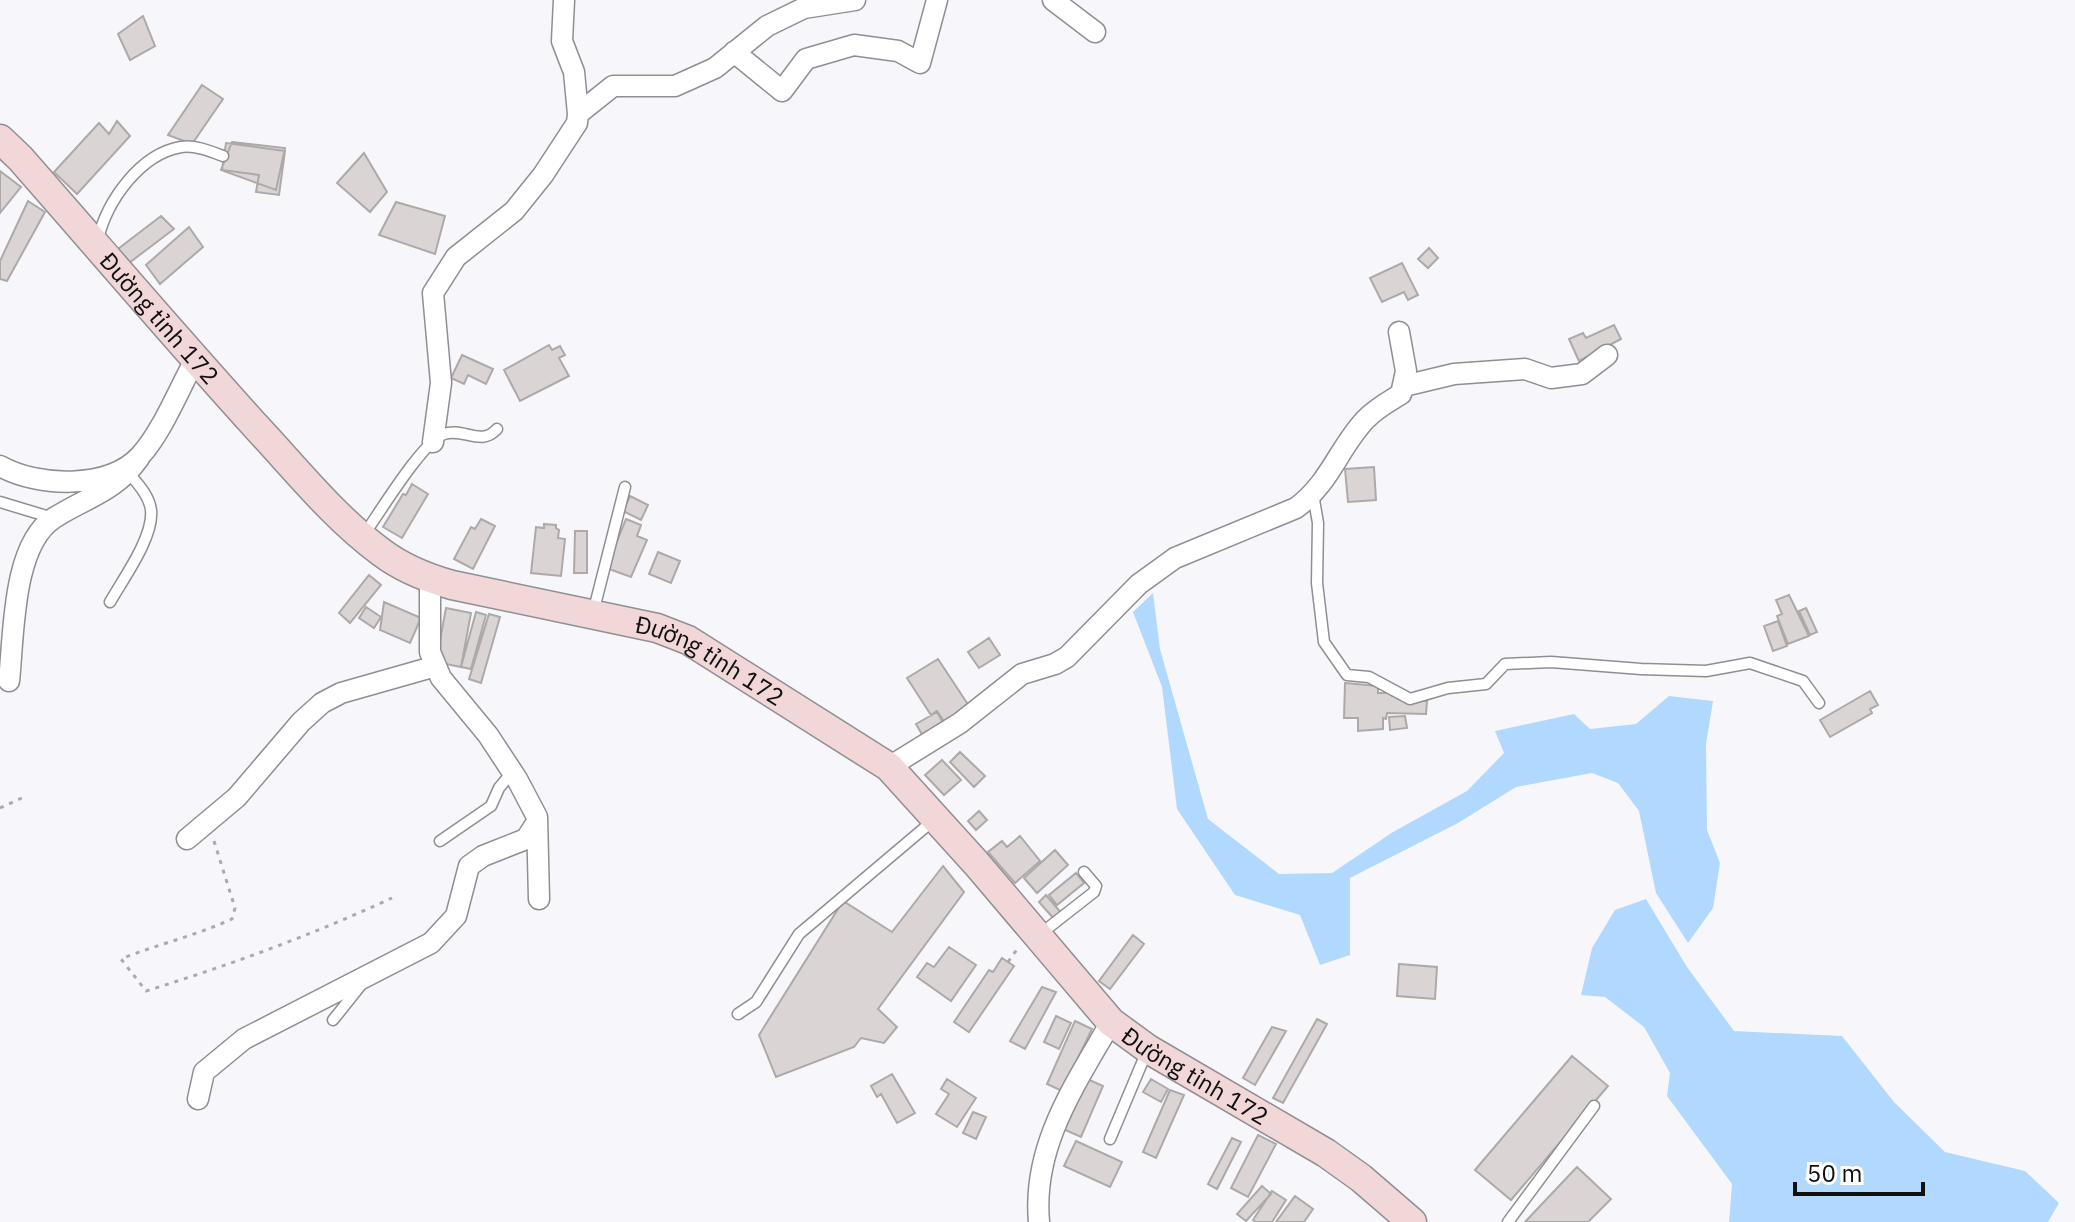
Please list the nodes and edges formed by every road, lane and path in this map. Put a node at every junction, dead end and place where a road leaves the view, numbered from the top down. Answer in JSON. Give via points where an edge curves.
{"nodes":[{"id":1,"x":564,"y":0,"type":"edge"},
{"id":2,"x":855,"y":0,"type":"edge"},
{"id":3,"x":937,"y":0,"type":"edge"},
{"id":4,"x":1053,"y":0,"type":"edge"},
{"id":5,"x":1078,"y":0,"type":"edge"},
{"id":6,"x":734,"y":52,"type":"junction"},
{"id":7,"x":578,"y":114,"type":"junction"},
{"id":8,"x":0,"y":139,"type":"edge"},
{"id":9,"x":223,"y":156,"type":"dead end"},
{"id":10,"x":96,"y":245,"type":"junction"},
{"id":11,"x":1399,"y":332,"type":"dead end"},
{"id":12,"x":1607,"y":355,"type":"dead end"},
{"id":13,"x":195,"y":360,"type":"junction"},
{"id":14,"x":1404,"y":386,"type":"junction"},
{"id":15,"x":497,"y":429,"type":"dead end"},
{"id":16,"x":433,"y":442,"type":"junction"},
{"id":17,"x":134,"y":465,"type":"junction"},
{"id":18,"x":0,"y":466,"type":"edge"},
{"id":19,"x":625,"y":487,"type":"dead end"},
{"id":20,"x":1313,"y":494,"type":"junction"},
{"id":21,"x":0,"y":502,"type":"edge"},
{"id":22,"x":53,"y":518,"type":"junction"},
{"id":23,"x":362,"y":538,"type":"junction"},
{"id":24,"x":430,"y":578,"type":"junction"},
{"id":25,"x":110,"y":602,"type":"dead end"},
{"id":26,"x":593,"y":615,"type":"junction"},
{"id":27,"x":436,"y":666,"type":"junction"},
{"id":28,"x":9,"y":681,"type":"dead end"},
{"id":29,"x":1819,"y":703,"type":"dead end"},
{"id":30,"x":889,"y":767,"type":"junction"},
{"id":31,"x":513,"y":771,"type":"junction"},
{"id":32,"x":24,"y":797,"type":"dead end"},
{"id":33,"x":0,"y":808,"type":"edge"},
{"id":34,"x":936,"y":818,"type":"junction"},
{"id":35,"x":208,"y":821,"type":"junction"},
{"id":36,"x":537,"y":822,"type":"junction"},
{"id":37,"x":187,"y":839,"type":"dead end"},
{"id":38,"x":440,"y":841,"type":"dead end"},
{"id":39,"x":1084,"y":872,"type":"dead end"},
{"id":40,"x":392,"y":898,"type":"dead end"},
{"id":41,"x":539,"y":899,"type":"dead end"},
{"id":42,"x":1038,"y":936,"type":"junction"},
{"id":43,"x":367,"y":977,"type":"junction"},
{"id":44,"x":738,"y":1014,"type":"dead end"},
{"id":45,"x":333,"y":1020,"type":"dead end"},
{"id":46,"x":1111,"y":1022,"type":"junction"},
{"id":47,"x":1148,"y":1049,"type":"junction"},
{"id":48,"x":198,"y":1099,"type":"dead end"},
{"id":49,"x":1594,"y":1106,"type":"dead end"},
{"id":50,"x":1110,"y":1139,"type":"dead end"},
{"id":51,"x":1039,"y":1222,"type":"edge"},
{"id":52,"x":1412,"y":1222,"type":"edge"},
{"id":53,"x":1508,"y":1222,"type":"edge"}],
"edges":[{"from":1,"to":7,"type":"street","via":[[562,41],[574,72]]},
{"from":2,"to":6,"type":"street","via":[[804,8],[767,26]]},
{"from":3,"to":6,"type":"street","via":[[920,63],[898,51],[854,45],[806,59],[782,91]]},
{"from":4,"to":5,"type":"street","via":[[1095,32]]},
{"from":6,"to":7,"type":"street","via":[[715,68],[675,86],[613,86]]},
{"from":7,"to":16,"type":"street","via":[[543,175],[514,211],[456,257],[433,293],[441,383]]},
{"from":8,"to":10,"type":"main road","name":"Đường tỉnh 172"},
{"from":9,"to":10,"type":"lane","via":[[184,146],[161,152],[136,173],[109,208]]},
{"from":10,"to":13,"type":"main road","name":"Đường tỉnh 172"},
{"from":11,"to":14,"type":"street"},
{"from":12,"to":14,"type":"street","via":[[1582,374],[1551,378],[1525,369],[1454,374]]},
{"from":13,"to":17,"type":"street"},
{"from":13,"to":23,"type":"main road","name":"Đường tỉnh 172"},
{"from":14,"to":20,"type":"street","via":[[1401,394],[1363,421]]},
{"from":15,"to":16,"type":"lane","via":[[483,438],[452,433]]},
{"from":16,"to":23,"type":"lane"},
{"from":17,"to":18,"type":"street","via":[[53,483]]},
{"from":17,"to":22,"type":"street","via":[[103,491]]},
{"from":17,"to":25,"type":"lane","via":[[151,522]]},
{"from":19,"to":26,"type":"lane"},
{"from":20,"to":29,"type":"lane","via":[[1324,642],[1347,675],[1369,677],[1410,699],[1486,684],[1505,664],[1706,671],[1750,663],[1803,681]]},
{"from":20,"to":30,"type":"street","via":[[1296,508],[1175,558],[1139,584],[1067,657],[1022,674],[951,729]]},
{"from":21,"to":22,"type":"lane"},
{"from":22,"to":28,"type":"street","via":[[30,543],[17,599]]},
{"from":23,"to":24,"type":"main road","name":"Đường tỉnh 172"},
{"from":24,"to":26,"type":"main road","name":"Đường tỉnh 172"},
{"from":24,"to":27,"type":"street","via":[[429,639]]},
{"from":26,"to":30,"type":"main road","name":"Đường tỉnh 172","via":[[688,640]]},
{"from":27,"to":31,"type":"street"},
{"from":27,"to":35,"type":"street","via":[[322,703],[237,797]]},
{"from":30,"to":34,"type":"main road","name":"Đường tỉnh 172"},
{"from":31,"to":36,"type":"street"},
{"from":31,"to":38,"type":"lane","via":[[491,806]]},
{"from":32,"to":33,"type":"path"},
{"from":34,"to":42,"type":"main road","name":"Đường tỉnh 172"},
{"from":34,"to":44,"type":"lane","via":[[799,934],[756,1002]]},
{"from":35,"to":37,"type":"street"},
{"from":35,"to":40,"type":"path","via":[[235,908],[232,919],[121,959],[146,991],[329,927]]},
{"from":36,"to":41,"type":"street"},
{"from":36,"to":43,"type":"street","via":[[526,839],[469,866],[456,916],[431,943]]},
{"from":39,"to":42,"type":"lane","via":[[1096,886],[1094,892]]},
{"from":42,"to":46,"type":"main road","name":"Đường tỉnh 172"},
{"from":43,"to":45,"type":"lane"},
{"from":43,"to":48,"type":"street","via":[[244,1039],[204,1072]]},
{"from":46,"to":47,"type":"main road","name":"Đường tỉnh 172"},
{"from":46,"to":51,"type":"street","via":[[1050,1135],[1039,1179]]},
{"from":47,"to":50,"type":"lane"},
{"from":47,"to":52,"type":"main road","name":"Đường tỉnh 172","via":[[1326,1153]]},
{"from":49,"to":53,"type":"lane"}]}
